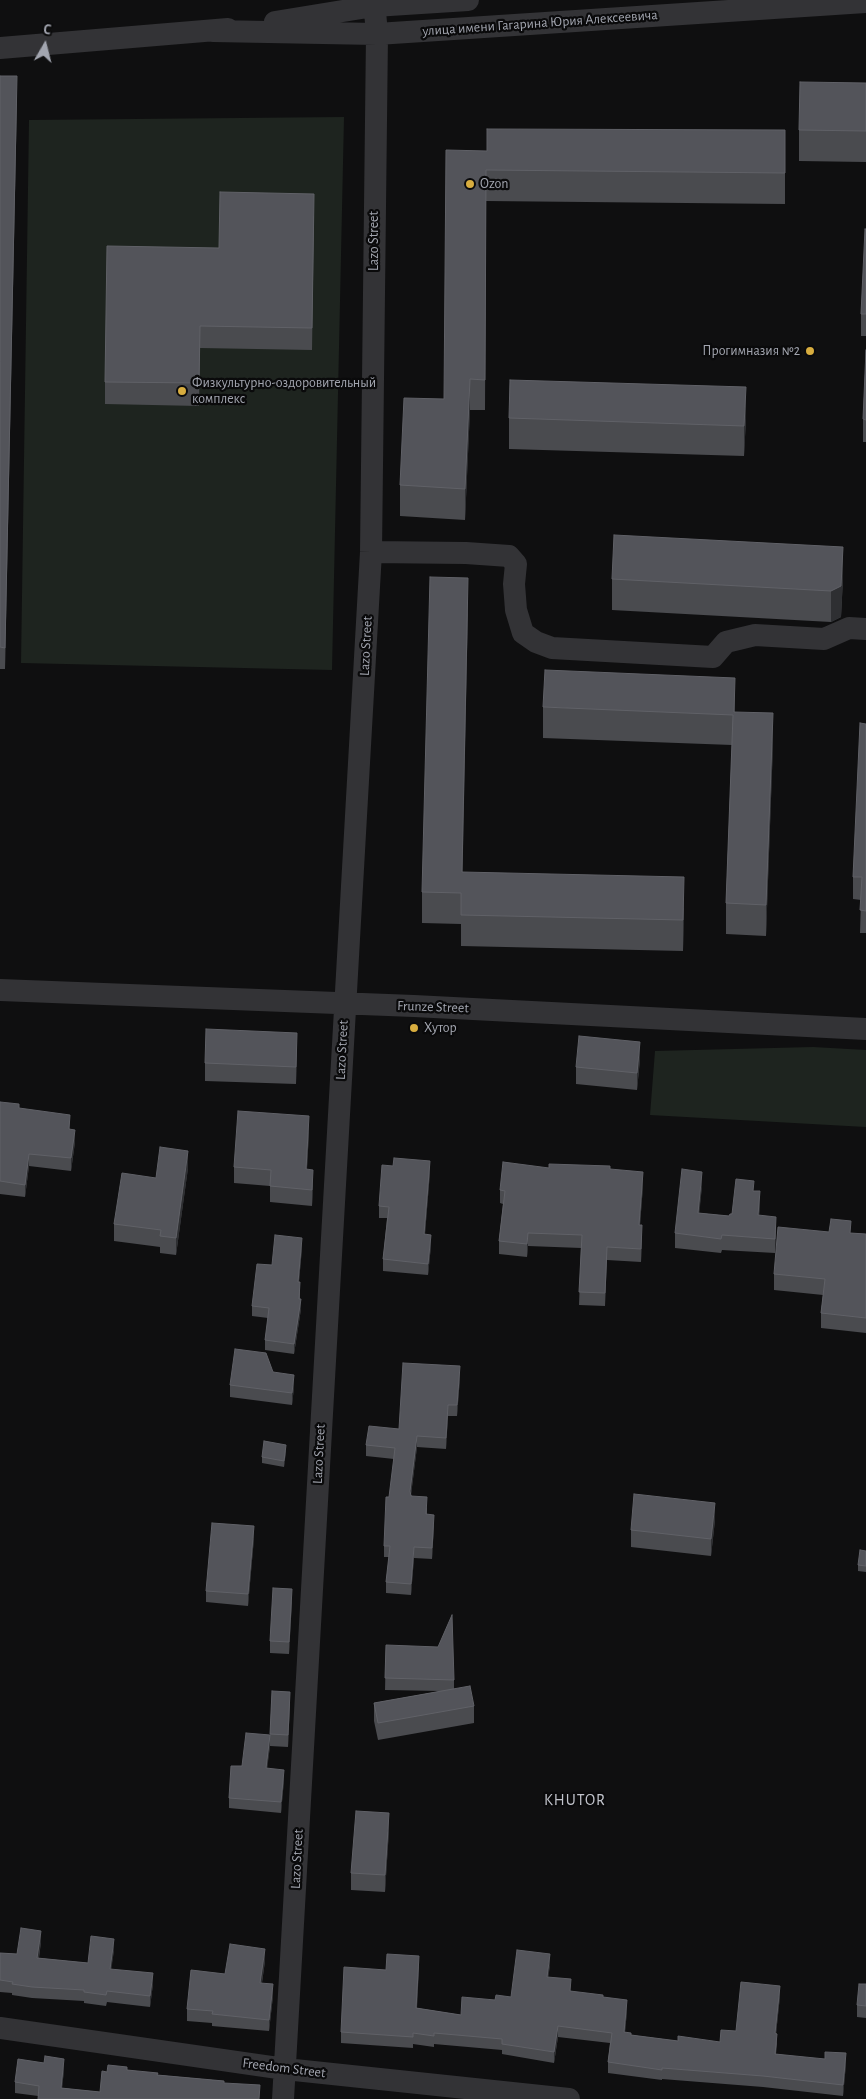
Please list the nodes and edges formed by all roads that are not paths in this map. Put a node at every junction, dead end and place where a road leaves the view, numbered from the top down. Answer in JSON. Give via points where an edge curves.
{"nodes":[{"id":1,"x":468,"y":0,"type":"edge"},
{"id":2,"x":866,"y":2,"type":"edge"},
{"id":3,"x":374,"y":3,"type":"edge"},
{"id":4,"x":214,"y":31,"type":"junction"},
{"id":5,"x":377,"y":34,"type":"junction"},
{"id":6,"x":0,"y":48,"type":"edge"},
{"id":7,"x":371,"y":552,"type":"junction"},
{"id":8,"x":866,"y":630,"type":"edge"},
{"id":9,"x":0,"y":990,"type":"edge"},
{"id":10,"x":345,"y":1004,"type":"junction"},
{"id":11,"x":866,"y":1029,"type":"edge"},
{"id":12,"x":0,"y":2028,"type":"edge"},
{"id":13,"x":285,"y":2069,"type":"junction"},
{"id":14,"x":283,"y":2099,"type":"edge"},
{"id":15,"x":569,"y":2099,"type":"edge"}],
"edges":[{"from":1,"to":3,"type":"street","name":"улица имени Гагарина Юрия Алексеевича"},
{"from":2,"to":5,"type":"street","name":"улица имени Гагарина Юрия Алексеевича"},
{"from":3,"to":4,"type":"street","name":"улица имени Гагарина Юрия Алексеевича"},
{"from":3,"to":5,"type":"street","name":"Lazo Street"},
{"from":4,"to":5,"type":"street","name":"улица имени Гагарина Юрия Алексеевича"},
{"from":4,"to":6,"type":"street","name":"улица имени Гагарина Юрия Алексеевича"},
{"from":5,"to":7,"type":"street","name":"Lazo Street"},
{"from":7,"to":8,"type":"street","via":[[509,556],[516,564],[516,610],[523,634],[552,648],[712,657],[726,642],[755,634],[824,639],[849,628]]},
{"from":7,"to":10,"type":"street","name":"Lazo Street"},
{"from":9,"to":10,"type":"street","name":"Frunze Street"},
{"from":10,"to":11,"type":"street","name":"Frunze Street"},
{"from":10,"to":13,"type":"street","name":"Lazo Street"},
{"from":12,"to":13,"type":"street","name":"Freedom Street"},
{"from":13,"to":14,"type":"street","name":"Lazo Street"},
{"from":13,"to":15,"type":"street","name":"Freedom Street"}]}
